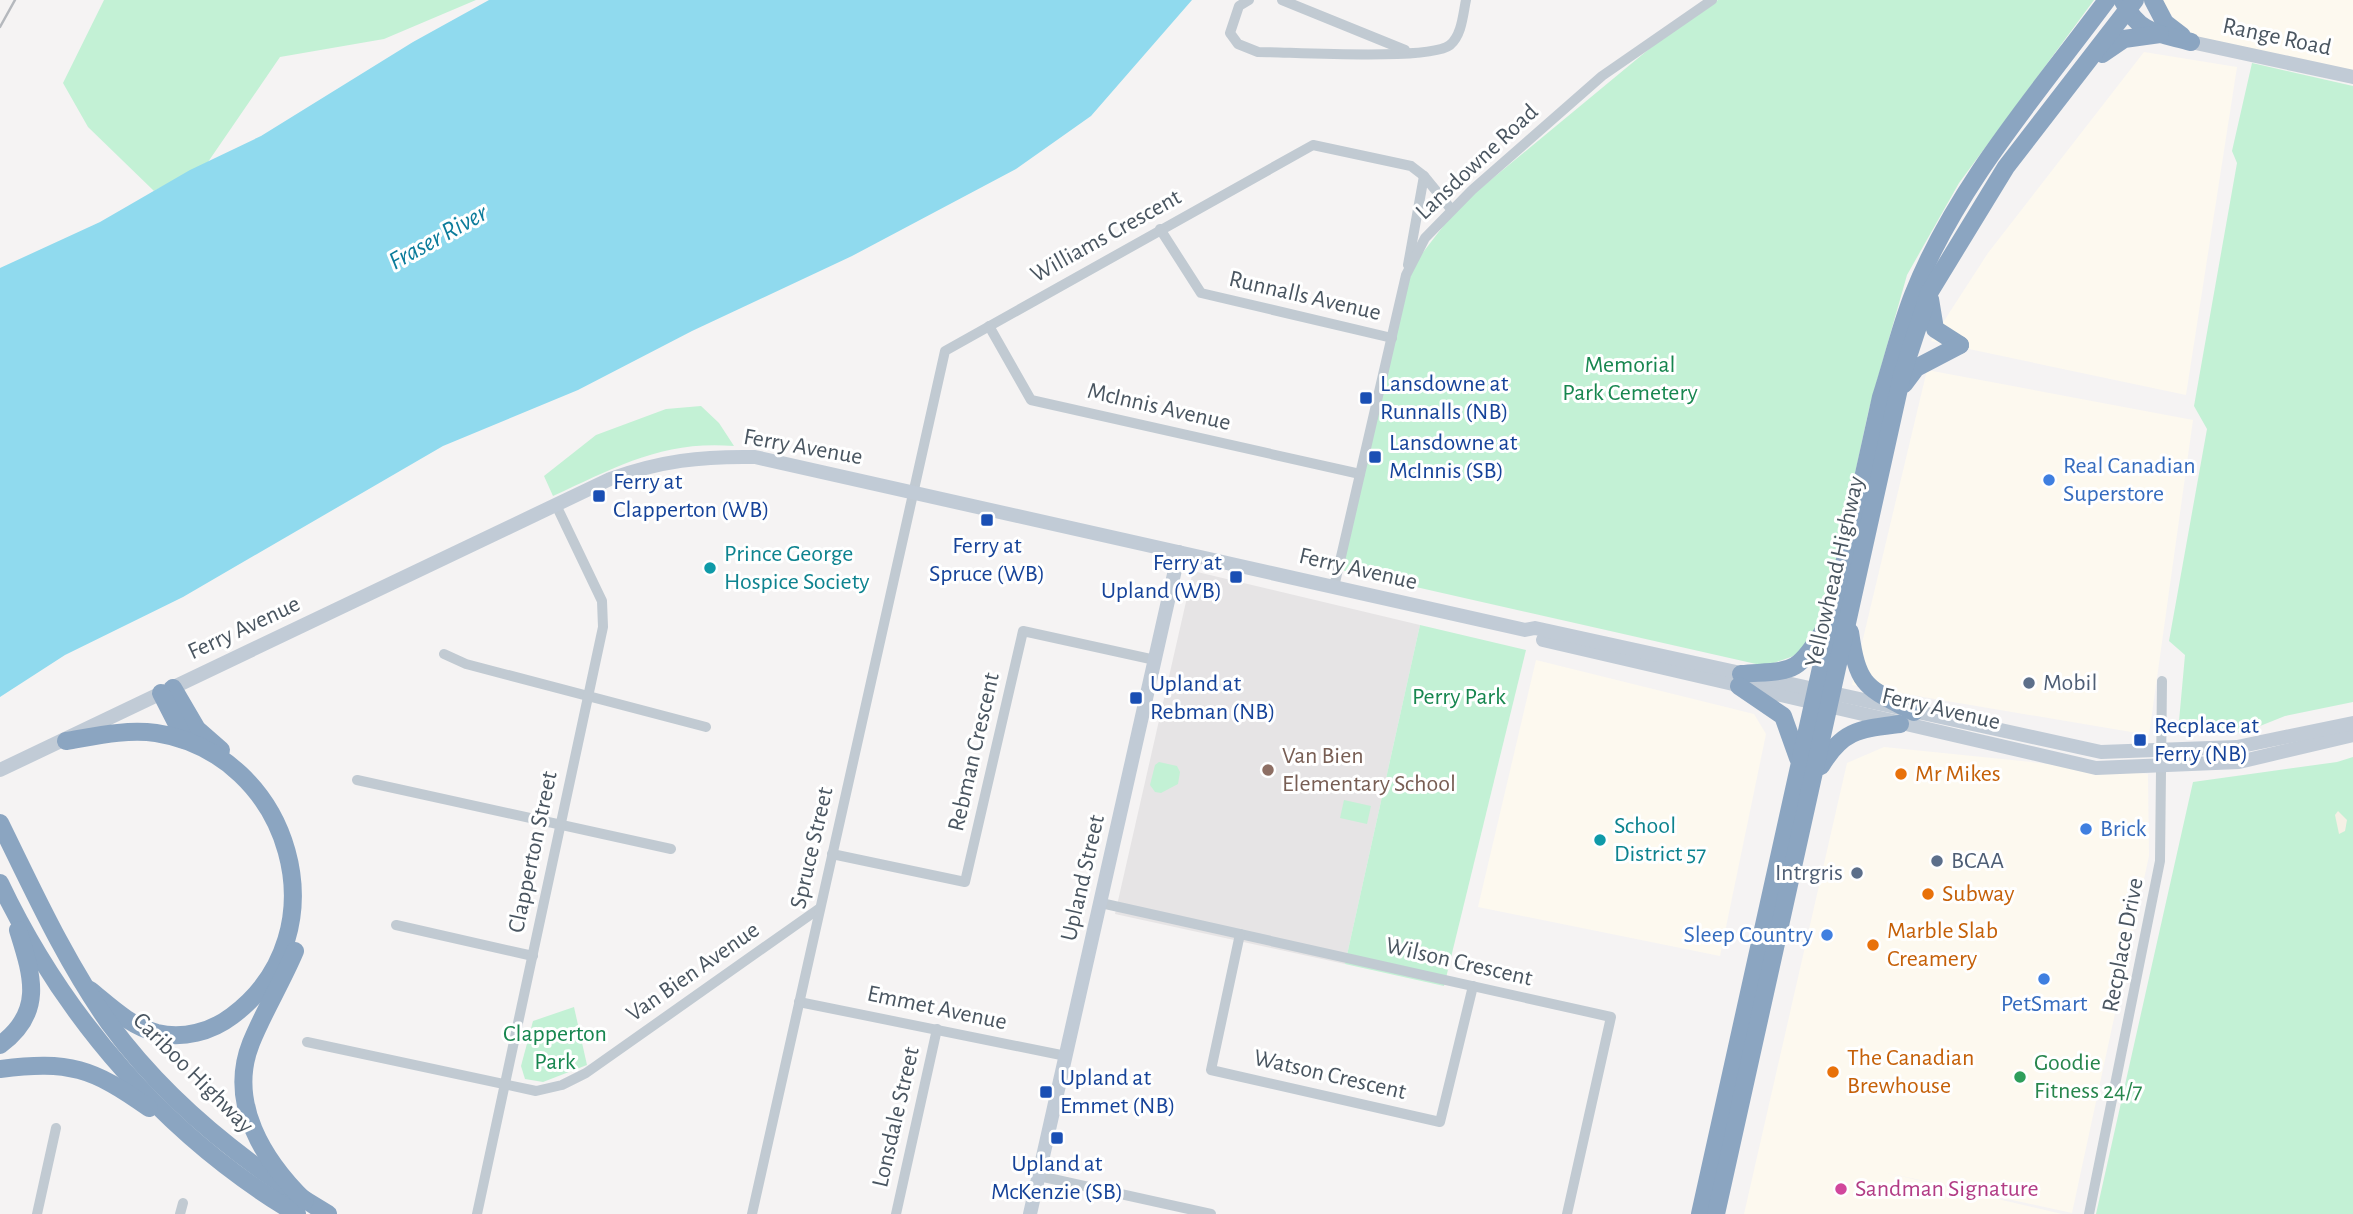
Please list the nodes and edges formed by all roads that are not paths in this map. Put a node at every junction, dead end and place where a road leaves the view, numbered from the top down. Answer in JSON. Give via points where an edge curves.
{"nodes":[{"id":1,"x":1249,"y":0,"type":"edge"},
{"id":2,"x":1282,"y":0,"type":"edge"},
{"id":3,"x":1466,"y":0,"type":"edge"},
{"id":4,"x":1712,"y":0,"type":"edge"},
{"id":5,"x":2107,"y":0,"type":"edge"},
{"id":6,"x":2153,"y":0,"type":"edge"},
{"id":7,"x":2129,"y":3,"type":"edge"},
{"id":8,"x":2160,"y":34,"type":"junction"},
{"id":9,"x":2191,"y":42,"type":"junction"},
{"id":10,"x":1412,"y":53,"type":"junction"},
{"id":11,"x":2083,"y":69,"type":"junction"},
{"id":12,"x":2353,"y":77,"type":"edge"},
{"id":13,"x":1424,"y":176,"type":"junction"},
{"id":14,"x":1451,"y":209,"type":"junction"},
{"id":15,"x":1160,"y":229,"type":"junction"},
{"id":16,"x":1406,"y":275,"type":"junction"},
{"id":17,"x":1929,"y":293,"type":"junction"},
{"id":18,"x":989,"y":326,"type":"junction"},
{"id":19,"x":1392,"y":338,"type":"junction"},
{"id":20,"x":1902,"y":387,"type":"junction"},
{"id":21,"x":1360,"y":474,"type":"junction"},
{"id":22,"x":915,"y":492,"type":"junction"},
{"id":23,"x":556,"y":505,"type":"junction"},
{"id":24,"x":1180,"y":552,"type":"junction"},
{"id":25,"x":1334,"y":587,"type":"junction"},
{"id":26,"x":1840,"y":619,"type":"junction"},
{"id":27,"x":444,"y":654,"type":"dead end"},
{"id":28,"x":1155,"y":660,"type":"junction"},
{"id":29,"x":1740,"y":680,"type":"junction"},
{"id":30,"x":2162,"y":681,"type":"dead end"},
{"id":31,"x":167,"y":690,"type":"junction"},
{"id":32,"x":588,"y":694,"type":"junction"},
{"id":33,"x":1822,"y":699,"type":"junction"},
{"id":34,"x":1907,"y":718,"type":"junction"},
{"id":35,"x":2353,"y":723,"type":"edge"},
{"id":36,"x":706,"y":727,"type":"dead end"},
{"id":37,"x":2353,"y":735,"type":"edge"},
{"id":38,"x":185,"y":740,"type":"junction"},
{"id":39,"x":66,"y":741,"type":"junction"},
{"id":40,"x":2161,"y":750,"type":"junction"},
{"id":41,"x":1799,"y":763,"type":"junction"},
{"id":42,"x":2161,"y":765,"type":"junction"},
{"id":43,"x":0,"y":770,"type":"edge"},
{"id":44,"x":1814,"y":778,"type":"junction"},
{"id":45,"x":357,"y":780,"type":"dead end"},
{"id":46,"x":0,"y":822,"type":"edge"},
{"id":47,"x":561,"y":824,"type":"junction"},
{"id":48,"x":671,"y":849,"type":"dead end"},
{"id":49,"x":832,"y":854,"type":"junction"},
{"id":50,"x":0,"y":883,"type":"edge"},
{"id":51,"x":10,"y":903,"type":"junction"},
{"id":52,"x":1101,"y":903,"type":"junction"},
{"id":53,"x":820,"y":908,"type":"junction"},
{"id":54,"x":396,"y":925,"type":"dead end"},
{"id":55,"x":1240,"y":934,"type":"junction"},
{"id":56,"x":533,"y":956,"type":"junction"},
{"id":57,"x":1473,"y":986,"type":"junction"},
{"id":58,"x":90,"y":990,"type":"junction"},
{"id":59,"x":799,"y":1002,"type":"junction"},
{"id":60,"x":937,"y":1029,"type":"junction"},
{"id":61,"x":307,"y":1042,"type":"dead end"},
{"id":62,"x":0,"y":1045,"type":"edge"},
{"id":63,"x":1066,"y":1056,"type":"junction"},
{"id":64,"x":0,"y":1069,"type":"edge"},
{"id":65,"x":505,"y":1085,"type":"junction"},
{"id":66,"x":56,"y":1128,"type":"dead end"},
{"id":67,"x":191,"y":1137,"type":"junction"},
{"id":68,"x":1039,"y":1176,"type":"junction"},
{"id":69,"x":1724,"y":1178,"type":"junction"},
{"id":70,"x":301,"y":1207,"type":"edge"},
{"id":71,"x":1703,"y":1209,"type":"edge"},
{"id":72,"x":1178,"y":1210,"type":"edge"},
{"id":73,"x":37,"y":1214,"type":"edge"},
{"id":74,"x":328,"y":1214,"type":"edge"},
{"id":75,"x":477,"y":1214,"type":"edge"},
{"id":76,"x":752,"y":1214,"type":"edge"},
{"id":77,"x":896,"y":1214,"type":"edge"},
{"id":78,"x":1030,"y":1214,"type":"edge"},
{"id":79,"x":1211,"y":1214,"type":"edge"},
{"id":80,"x":1567,"y":1214,"type":"edge"},
{"id":81,"x":1716,"y":1214,"type":"edge"},
{"id":82,"x":1727,"y":1214,"type":"edge"},
{"id":83,"x":2089,"y":1214,"type":"edge"}],
"edges":[{"from":1,"to":10,"type":"street","via":[[1239,6],[1230,33],[1238,44],[1258,52]]},
{"from":2,"to":10,"type":"street"},
{"from":3,"to":10,"type":"street","via":[[1452,44]]},
{"from":4,"to":14,"type":"street","name":"Lansdowne Road","via":[[1602,76]]},
{"from":5,"to":26,"type":"highway","name":"Yellowhead Highway","via":[[1991,156],[1941,235],[1913,295],[1881,397]]},
{"from":6,"to":9,"type":"highway","via":[[2165,23]]},
{"from":7,"to":8,"type":"highway","via":[[2135,22]]},
{"from":7,"to":11,"type":"highway","name":"Yellowhead Highway"},
{"from":8,"to":9,"type":"highway"},
{"from":8,"to":11,"type":"highway","via":[[2124,39]]},
{"from":9,"to":12,"type":"main road","name":"Range Road"},
{"from":11,"to":17,"type":"highway","name":"Yellowhead Highway","via":[[2006,167]]},
{"from":13,"to":14,"type":"street","name":"Williams Crescent"},
{"from":13,"to":15,"type":"street","name":"Williams Crescent","via":[[1411,166],[1313,145]]},
{"from":13,"to":16,"type":"street"},
{"from":14,"to":16,"type":"street","name":"Lansdowne Road","via":[[1425,239]]},
{"from":15,"to":18,"type":"street","name":"Williams Crescent"},
{"from":15,"to":19,"type":"street","name":"Runnalls Avenue","via":[[1201,293]]},
{"from":16,"to":19,"type":"street","name":"Lansdowne Road"},
{"from":17,"to":20,"type":"highway","name":"Yellowhead Highway"},
{"from":17,"to":20,"type":"highway","via":[[1935,328],[1960,345],[1916,368]]},
{"from":18,"to":21,"type":"street","name":"McInnis Avenue","via":[[1031,400]]},
{"from":18,"to":22,"type":"street","name":"Williams Crescent","via":[[945,351]]},
{"from":19,"to":21,"type":"street","name":"Lansdowne Road"},
{"from":20,"to":26,"type":"highway","name":"Yellowhead Highway"},
{"from":21,"to":25,"type":"street","name":"Lansdowne Road"},
{"from":22,"to":23,"type":"main road","name":"Ferry Avenue","via":[[755,457],[712,456],[653,464]]},
{"from":22,"to":24,"type":"main road","name":"Ferry Avenue"},
{"from":22,"to":49,"type":"street","name":"Spruce Street"},
{"from":23,"to":31,"type":"main road","name":"Ferry Avenue"},
{"from":23,"to":32,"type":"street","name":"Clapperton Street","via":[[602,601],[603,627]]},
{"from":24,"to":25,"type":"main road","name":"Ferry Avenue"},
{"from":24,"to":28,"type":"main road","name":"Upland Street"},
{"from":25,"to":29,"type":"main road","name":"Ferry Avenue","via":[[1525,630],[1535,628]]},
{"from":26,"to":29,"type":"highway","via":[[1800,665]]},
{"from":26,"to":33,"type":"highway","name":"Yellowhead Highway"},
{"from":26,"to":34,"type":"highway","via":[[1855,668],[1868,688]]},
{"from":27,"to":32,"type":"street","via":[[466,664]]},
{"from":28,"to":49,"type":"street","name":"Rebman Crescent","via":[[1023,631],[965,882]]},
{"from":28,"to":52,"type":"main road","name":"Upland Street"},
{"from":29,"to":33,"type":"main road","name":"Ferry Avenue"},
{"from":29,"to":41,"type":"highway","via":[[1783,716]]},
{"from":30,"to":40,"type":"street","name":"Recplace Drive"},
{"from":31,"to":38,"type":"highway"},
{"from":31,"to":39,"type":"main road","name":"Ferry Avenue"},
{"from":31,"to":70,"type":"highway","via":[[197,729],[273,798],[296,847],[302,922],[286,973],[250,1046],[245,1090],[248,1116],[266,1157]]},
{"from":32,"to":36,"type":"street"},
{"from":32,"to":47,"type":"street","name":"Clapperton Street"},
{"from":33,"to":34,"type":"main road","name":"Ferry Avenue"},
{"from":33,"to":41,"type":"highway","name":"Yellowhead Highway"},
{"from":33,"to":44,"type":"highway","name":"Yellowhead Highway"},
{"from":34,"to":40,"type":"main road","name":"Ferry Avenue","via":[[2101,752]]},
{"from":34,"to":42,"type":"main road","name":"Ferry Avenue","via":[[2096,768]]},
{"from":34,"to":44,"type":"highway","via":[[1846,736],[1832,748]]},
{"from":35,"to":40,"type":"main road","name":"Ferry Avenue","via":[[2237,747]]},
{"from":37,"to":42,"type":"main road","name":"Ferry Avenue","via":[[2239,762]]},
{"from":38,"to":39,"type":"highway","via":[[124,732]]},
{"from":38,"to":58,"type":"highway","via":[[242,775],[276,821],[291,870],[288,938],[257,993],[223,1023],[202,1032],[171,1035],[145,1029]]},
{"from":39,"to":43,"type":"main road","name":"Ferry Avenue"},
{"from":40,"to":42,"type":"street","name":"Recplace Drive"},
{"from":41,"to":71,"type":"highway","name":"Yellowhead Highway"},
{"from":42,"to":83,"type":"street","name":"Recplace Drive","via":[[2160,861]]},
{"from":44,"to":69,"type":"highway","name":"Yellowhead Highway"},
{"from":45,"to":47,"type":"street"},
{"from":46,"to":58,"type":"highway","name":"Cariboo Highway","via":[[48,920]]},
{"from":47,"to":48,"type":"street"},
{"from":47,"to":56,"type":"street","name":"Clapperton Street"},
{"from":49,"to":53,"type":"street","name":"Spruce Street"},
{"from":50,"to":51,"type":"highway","name":"Cariboo Highway"},
{"from":51,"to":62,"type":"highway","via":[[31,972],[32,991],[23,1021]]},
{"from":51,"to":67,"type":"highway","name":"Cariboo Highway","via":[[98,1041]]},
{"from":52,"to":55,"type":"street","name":"Wilson Crescent"},
{"from":52,"to":63,"type":"main road","name":"Upland Street"},
{"from":53,"to":59,"type":"street","name":"Spruce Street"},
{"from":53,"to":65,"type":"street","name":"Van Bien Avenue","via":[[586,1073],[562,1086],[536,1091]]},
{"from":54,"to":56,"type":"street"},
{"from":55,"to":57,"type":"street","name":"Wilson Crescent"},
{"from":55,"to":57,"type":"street","name":"Watson Crescent","via":[[1211,1070],[1440,1122]]},
{"from":56,"to":65,"type":"street","name":"Clapperton Street"},
{"from":57,"to":80,"type":"street","name":"Wilson Crescent","via":[[1611,1017]]},
{"from":58,"to":70,"type":"highway","name":"Cariboo Highway","via":[[108,1022],[142,1062],[201,1122]]},
{"from":59,"to":60,"type":"street","name":"Emmet Avenue"},
{"from":59,"to":76,"type":"street","name":"Spruce Street"},
{"from":60,"to":63,"type":"street","name":"Emmet Avenue"},
{"from":60,"to":77,"type":"street","name":"Lonsdale Street"},
{"from":61,"to":65,"type":"street","name":"Van Bien Avenue"},
{"from":63,"to":68,"type":"main road","name":"Upland Street"},
{"from":64,"to":67,"type":"highway","via":[[40,1064],[96,1073]]},
{"from":65,"to":75,"type":"street","name":"Clapperton Street"},
{"from":66,"to":73,"type":"street"},
{"from":67,"to":70,"type":"highway","name":"Cariboo Highway","via":[[236,1174]]},
{"from":68,"to":72,"type":"street"},
{"from":68,"to":78,"type":"main road","name":"Upland Street"},
{"from":69,"to":81,"type":"highway","name":"Yellowhead Highway"},
{"from":69,"to":82,"type":"highway"},
{"from":70,"to":74,"type":"highway","name":"Cariboo Highway"},
{"from":72,"to":79,"type":"street"}]}
